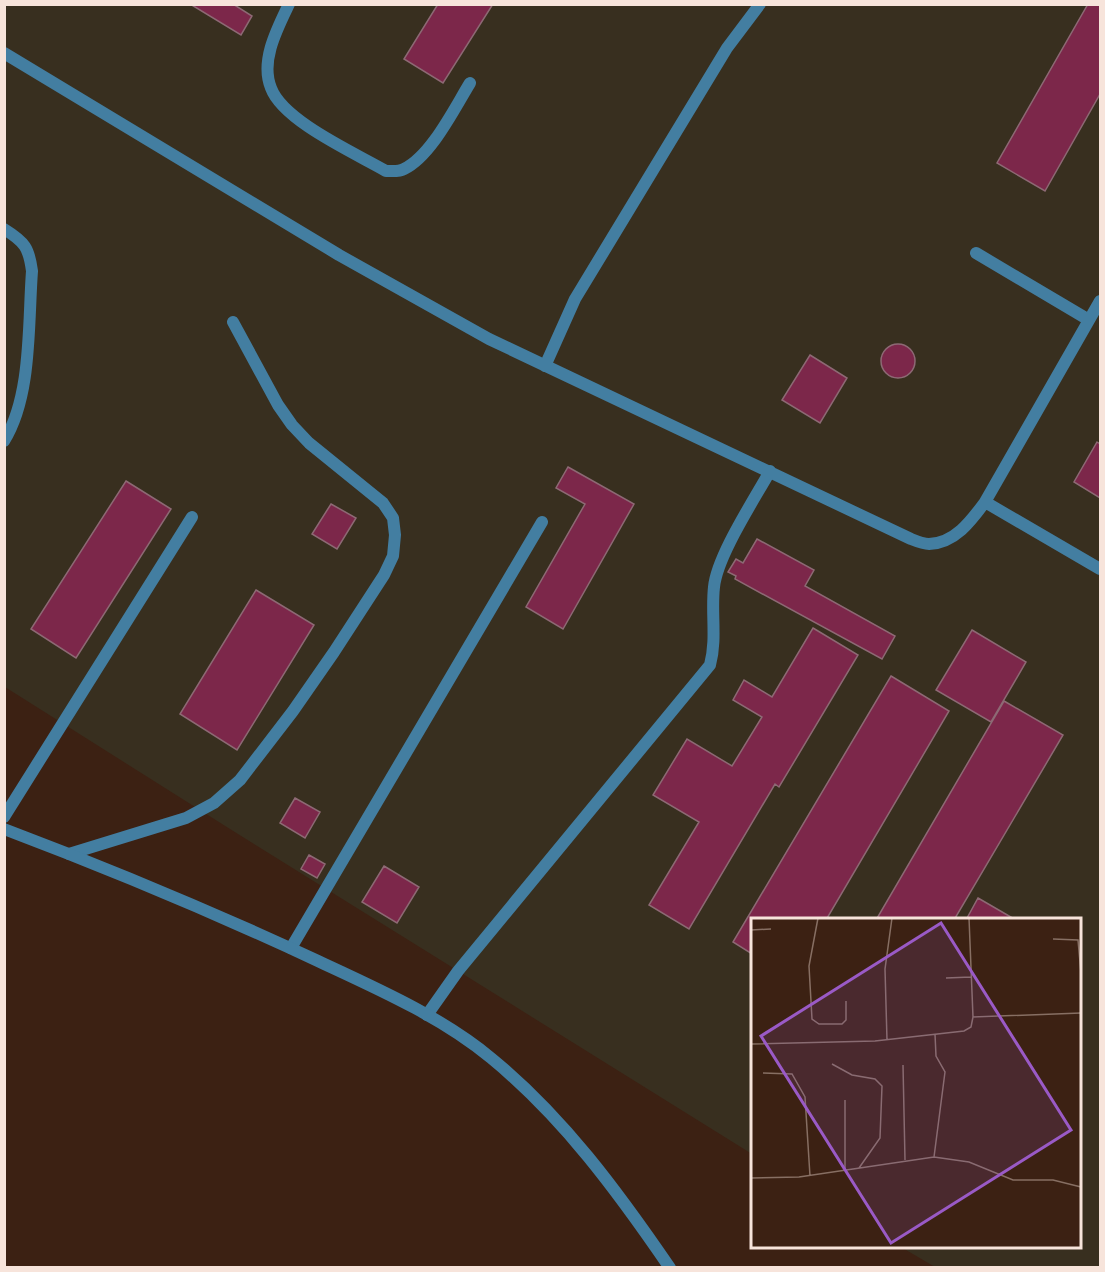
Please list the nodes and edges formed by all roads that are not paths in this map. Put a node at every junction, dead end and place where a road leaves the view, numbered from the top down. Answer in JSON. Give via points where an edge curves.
{"nodes":[{"id":1,"x":289,"y":4,"type":"edge"},
{"id":2,"x":760,"y":4,"type":"edge"},
{"id":3,"x":4,"y":52,"type":"edge"},
{"id":4,"x":470,"y":84,"type":"dead end"},
{"id":5,"x":4,"y":229,"type":"edge"},
{"id":6,"x":975,"y":253,"type":"dead end"},
{"id":7,"x":1101,"y":301,"type":"edge"},
{"id":8,"x":1089,"y":320,"type":"junction"},
{"id":9,"x":232,"y":322,"type":"dead end"},
{"id":10,"x":545,"y":366,"type":"junction"},
{"id":11,"x":4,"y":441,"type":"edge"},
{"id":12,"x":770,"y":471,"type":"junction"},
{"id":13,"x":985,"y":502,"type":"junction"},
{"id":14,"x":192,"y":517,"type":"dead end"},
{"id":15,"x":542,"y":522,"type":"dead end"},
{"id":16,"x":1101,"y":569,"type":"edge"},
{"id":17,"x":4,"y":817,"type":"edge"},
{"id":18,"x":4,"y":829,"type":"edge"},
{"id":19,"x":69,"y":854,"type":"junction"},
{"id":20,"x":291,"y":948,"type":"junction"},
{"id":21,"x":428,"y":1015,"type":"junction"},
{"id":22,"x":670,"y":1268,"type":"edge"}],
"edges":[{"from":1,"to":4,"type":"street","via":[[275,33],[267,67],[271,89],[301,123],[386,171],[402,171],[416,163]]},
{"from":2,"to":10,"type":"street","via":[[727,48],[574,299]]},
{"from":3,"to":10,"type":"street","via":[[339,255]]},
{"from":5,"to":11,"type":"street","via":[[30,251],[32,271],[24,392]]},
{"from":6,"to":8,"type":"street"},
{"from":7,"to":8,"type":"street"},
{"from":8,"to":13,"type":"street"},
{"from":9,"to":19,"type":"street","via":[[291,425],[383,503],[393,518],[393,556],[334,652],[240,780],[214,803],[186,819]]},
{"from":10,"to":12,"type":"street"},
{"from":12,"to":13,"type":"street","via":[[929,544],[949,538],[969,525]]},
{"from":12,"to":21,"type":"street","via":[[717,574],[710,665],[471,954]]},
{"from":13,"to":16,"type":"street"},
{"from":14,"to":17,"type":"street"},
{"from":15,"to":20,"type":"street"},
{"from":18,"to":19,"type":"street"},
{"from":19,"to":20,"type":"street"},
{"from":20,"to":21,"type":"street"},
{"from":21,"to":22,"type":"street","via":[[489,1056],[531,1093],[569,1133],[635,1216]]}]}
